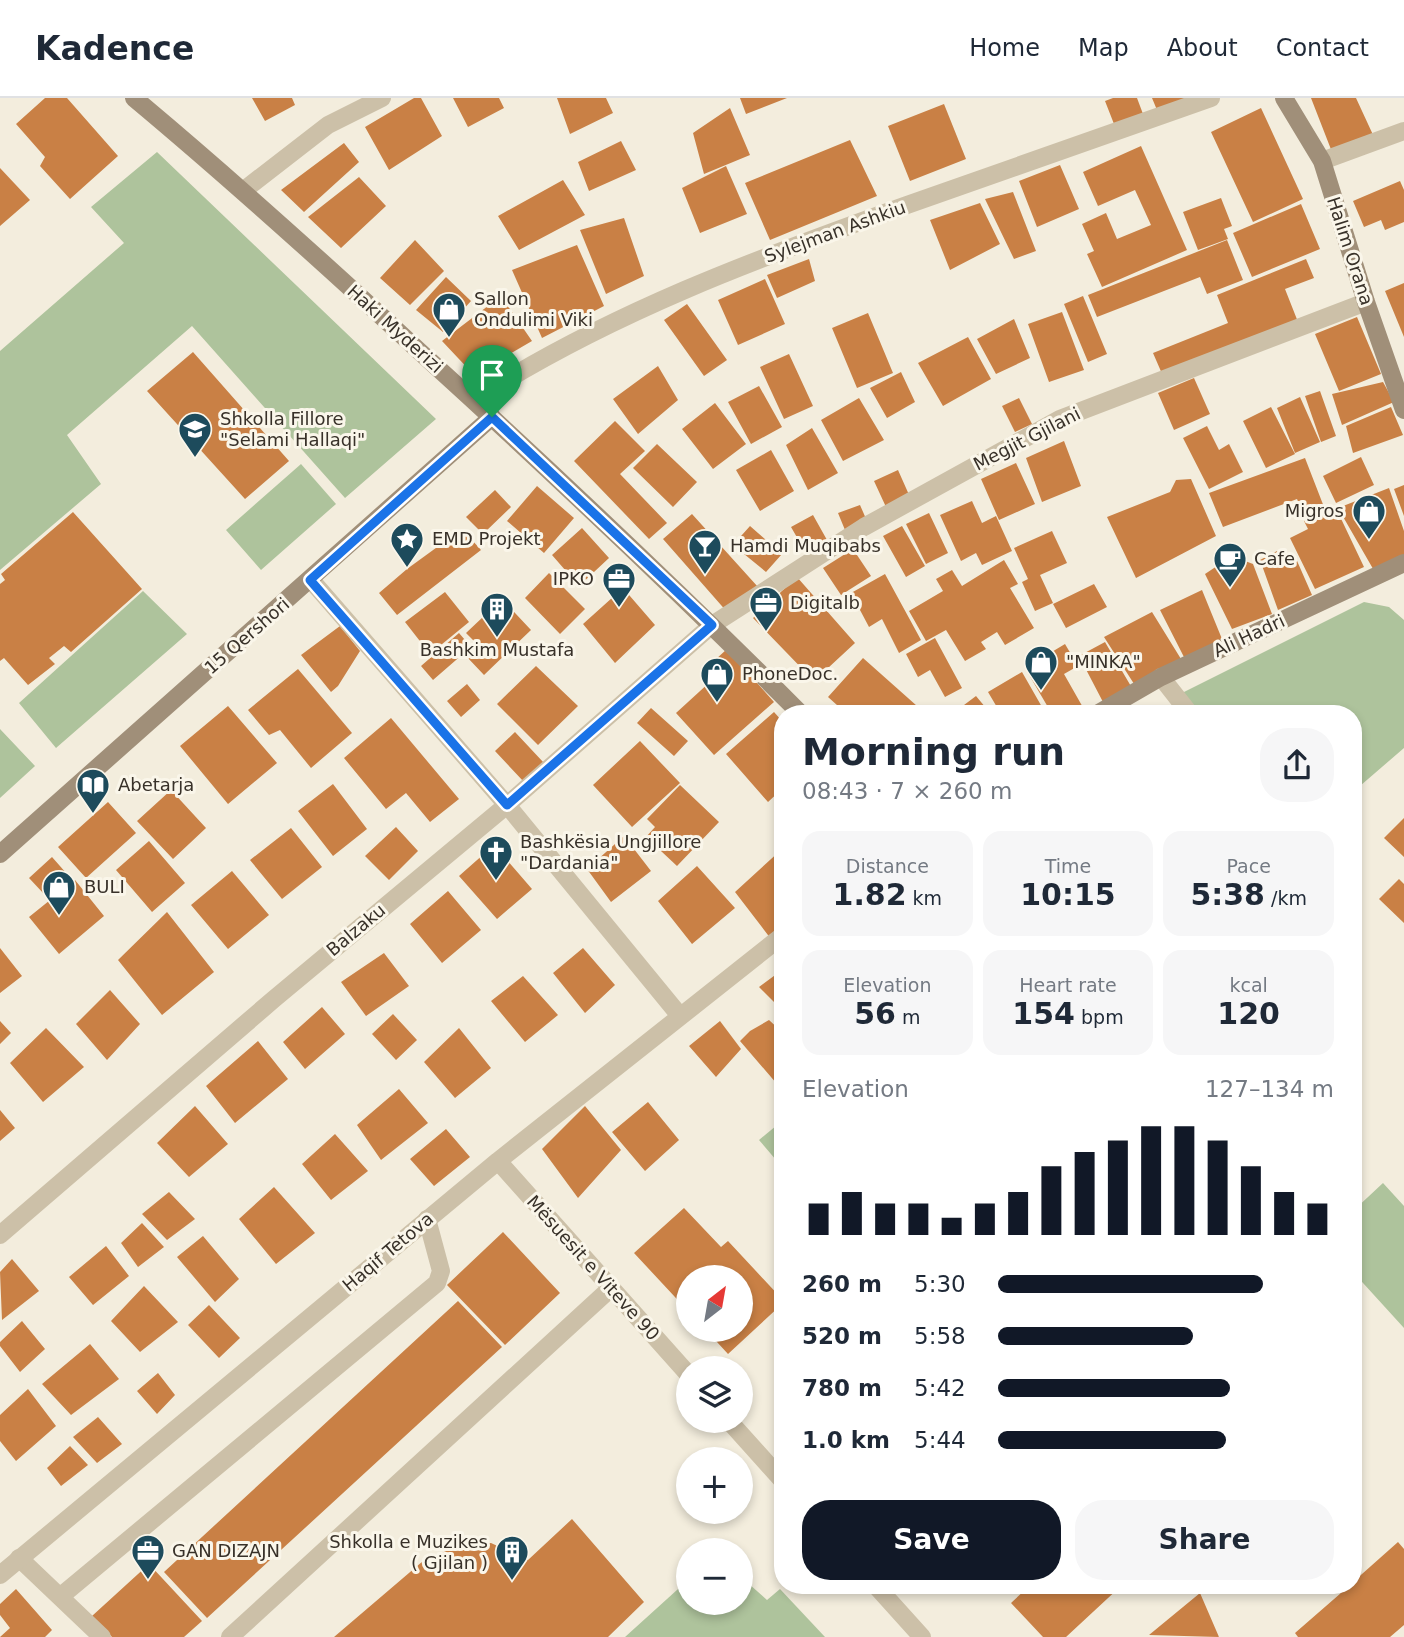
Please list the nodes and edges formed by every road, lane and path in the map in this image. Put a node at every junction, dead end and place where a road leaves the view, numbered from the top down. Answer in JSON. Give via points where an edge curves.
{"nodes":[{"id":1,"x":382,"y":98,"type":"edge"},
{"id":2,"x":1211,"y":98,"type":"edge"},
{"id":3,"x":1284,"y":98,"type":"edge"},
{"id":4,"x":138,"y":99,"type":"edge"},
{"id":5,"x":1404,"y":131,"type":"edge"},
{"id":6,"x":1322,"y":162,"type":"junction"},
{"id":7,"x":244,"y":190,"type":"junction"},
{"id":8,"x":1366,"y":302,"type":"junction"},
{"id":9,"x":474,"y":400,"type":"junction"},
{"id":10,"x":1404,"y":410,"type":"edge"},
{"id":11,"x":492,"y":417,"type":"junction"},
{"id":12,"x":1404,"y":564,"type":"edge"},
{"id":13,"x":310,"y":580,"type":"junction"},
{"id":14,"x":712,"y":625,"type":"junction"},
{"id":15,"x":1161,"y":677,"type":"junction"},
{"id":16,"x":791,"y":705,"type":"edge"},
{"id":17,"x":1113,"y":705,"type":"edge"},
{"id":18,"x":1183,"y":705,"type":"edge"},
{"id":19,"x":507,"y":805,"type":"junction"},
{"id":20,"x":0,"y":854,"type":"edge"},
{"id":21,"x":774,"y":942,"type":"edge"},
{"id":22,"x":680,"y":1016,"type":"junction"},
{"id":23,"x":498,"y":1161,"type":"junction"},
{"id":24,"x":427,"y":1219,"type":"junction"},
{"id":25,"x":0,"y":1235,"type":"edge"},
{"id":26,"x":611,"y":1288,"type":"junction"},
{"id":27,"x":676,"y":1361,"type":"edge"},
{"id":28,"x":740,"y":1433,"type":"edge"},
{"id":29,"x":774,"y":1471,"type":"edge"},
{"id":30,"x":19,"y":1558,"type":"junction"},
{"id":31,"x":0,"y":1575,"type":"edge"},
{"id":32,"x":883,"y":1594,"type":"edge"},
{"id":33,"x":61,"y":1596,"type":"junction"},
{"id":34,"x":102,"y":1637,"type":"edge"},
{"id":35,"x":230,"y":1637,"type":"edge"},
{"id":36,"x":922,"y":1637,"type":"edge"}],
"edges":[{"from":1,"to":7,"type":"street","via":[[328,125]]},
{"from":2,"to":9,"type":"street","name":"Sylejman Ashkiu","via":[[711,278],[618,320]]},
{"from":3,"to":6,"type":"street","name":"Halim Orana"},
{"from":4,"to":7,"type":"street","name":"Haki Myderizi"},
{"from":5,"to":6,"type":"street"},
{"from":6,"to":8,"type":"street","name":"Halim Orana"},
{"from":7,"to":9,"type":"street","name":"Haki Myderizi"},
{"from":8,"to":10,"type":"street","name":"Halim Orana"},
{"from":8,"to":14,"type":"street","name":"Megjit Gjilani","via":[[1060,419],[864,527]]},
{"from":9,"to":11,"type":"street","name":"Haki Myderizi"},
{"from":11,"to":13,"type":"street","name":"15 Qershori"},
{"from":11,"to":14,"type":"street","name":"Haki Myderizi"},
{"from":12,"to":15,"type":"street","name":"Ali Hadri"},
{"from":13,"to":19,"type":"street"},
{"from":13,"to":20,"type":"street","name":"15 Qershori"},
{"from":14,"to":16,"type":"street","name":"Haki Myderizi"},
{"from":14,"to":19,"type":"street","name":"Balzaku"},
{"from":15,"to":17,"type":"street","name":"Ali Hadri"},
{"from":15,"to":18,"type":"street"},
{"from":19,"to":22,"type":"street"},
{"from":19,"to":25,"type":"street","name":"Balzaku"},
{"from":21,"to":22,"type":"street","name":"Haqif Tetova"},
{"from":22,"to":23,"type":"street","name":"Haqif Tetova"},
{"from":23,"to":24,"type":"street","name":"Haqif Tetova"},
{"from":23,"to":26,"type":"street","name":"Mësuesit e Viteve 90"},
{"from":24,"to":30,"type":"street","name":"Haqif Tetova"},
{"from":24,"to":33,"type":"street","via":[[440,1262],[437,1283]]},
{"from":26,"to":27,"type":"street","name":"Mësuesit e Viteve 90"},
{"from":26,"to":35,"type":"street"},
{"from":28,"to":29,"type":"street"},
{"from":30,"to":31,"type":"street","name":"Haqif Tetova"},
{"from":30,"to":33,"type":"street"},
{"from":32,"to":36,"type":"street"},
{"from":33,"to":34,"type":"street"}]}
